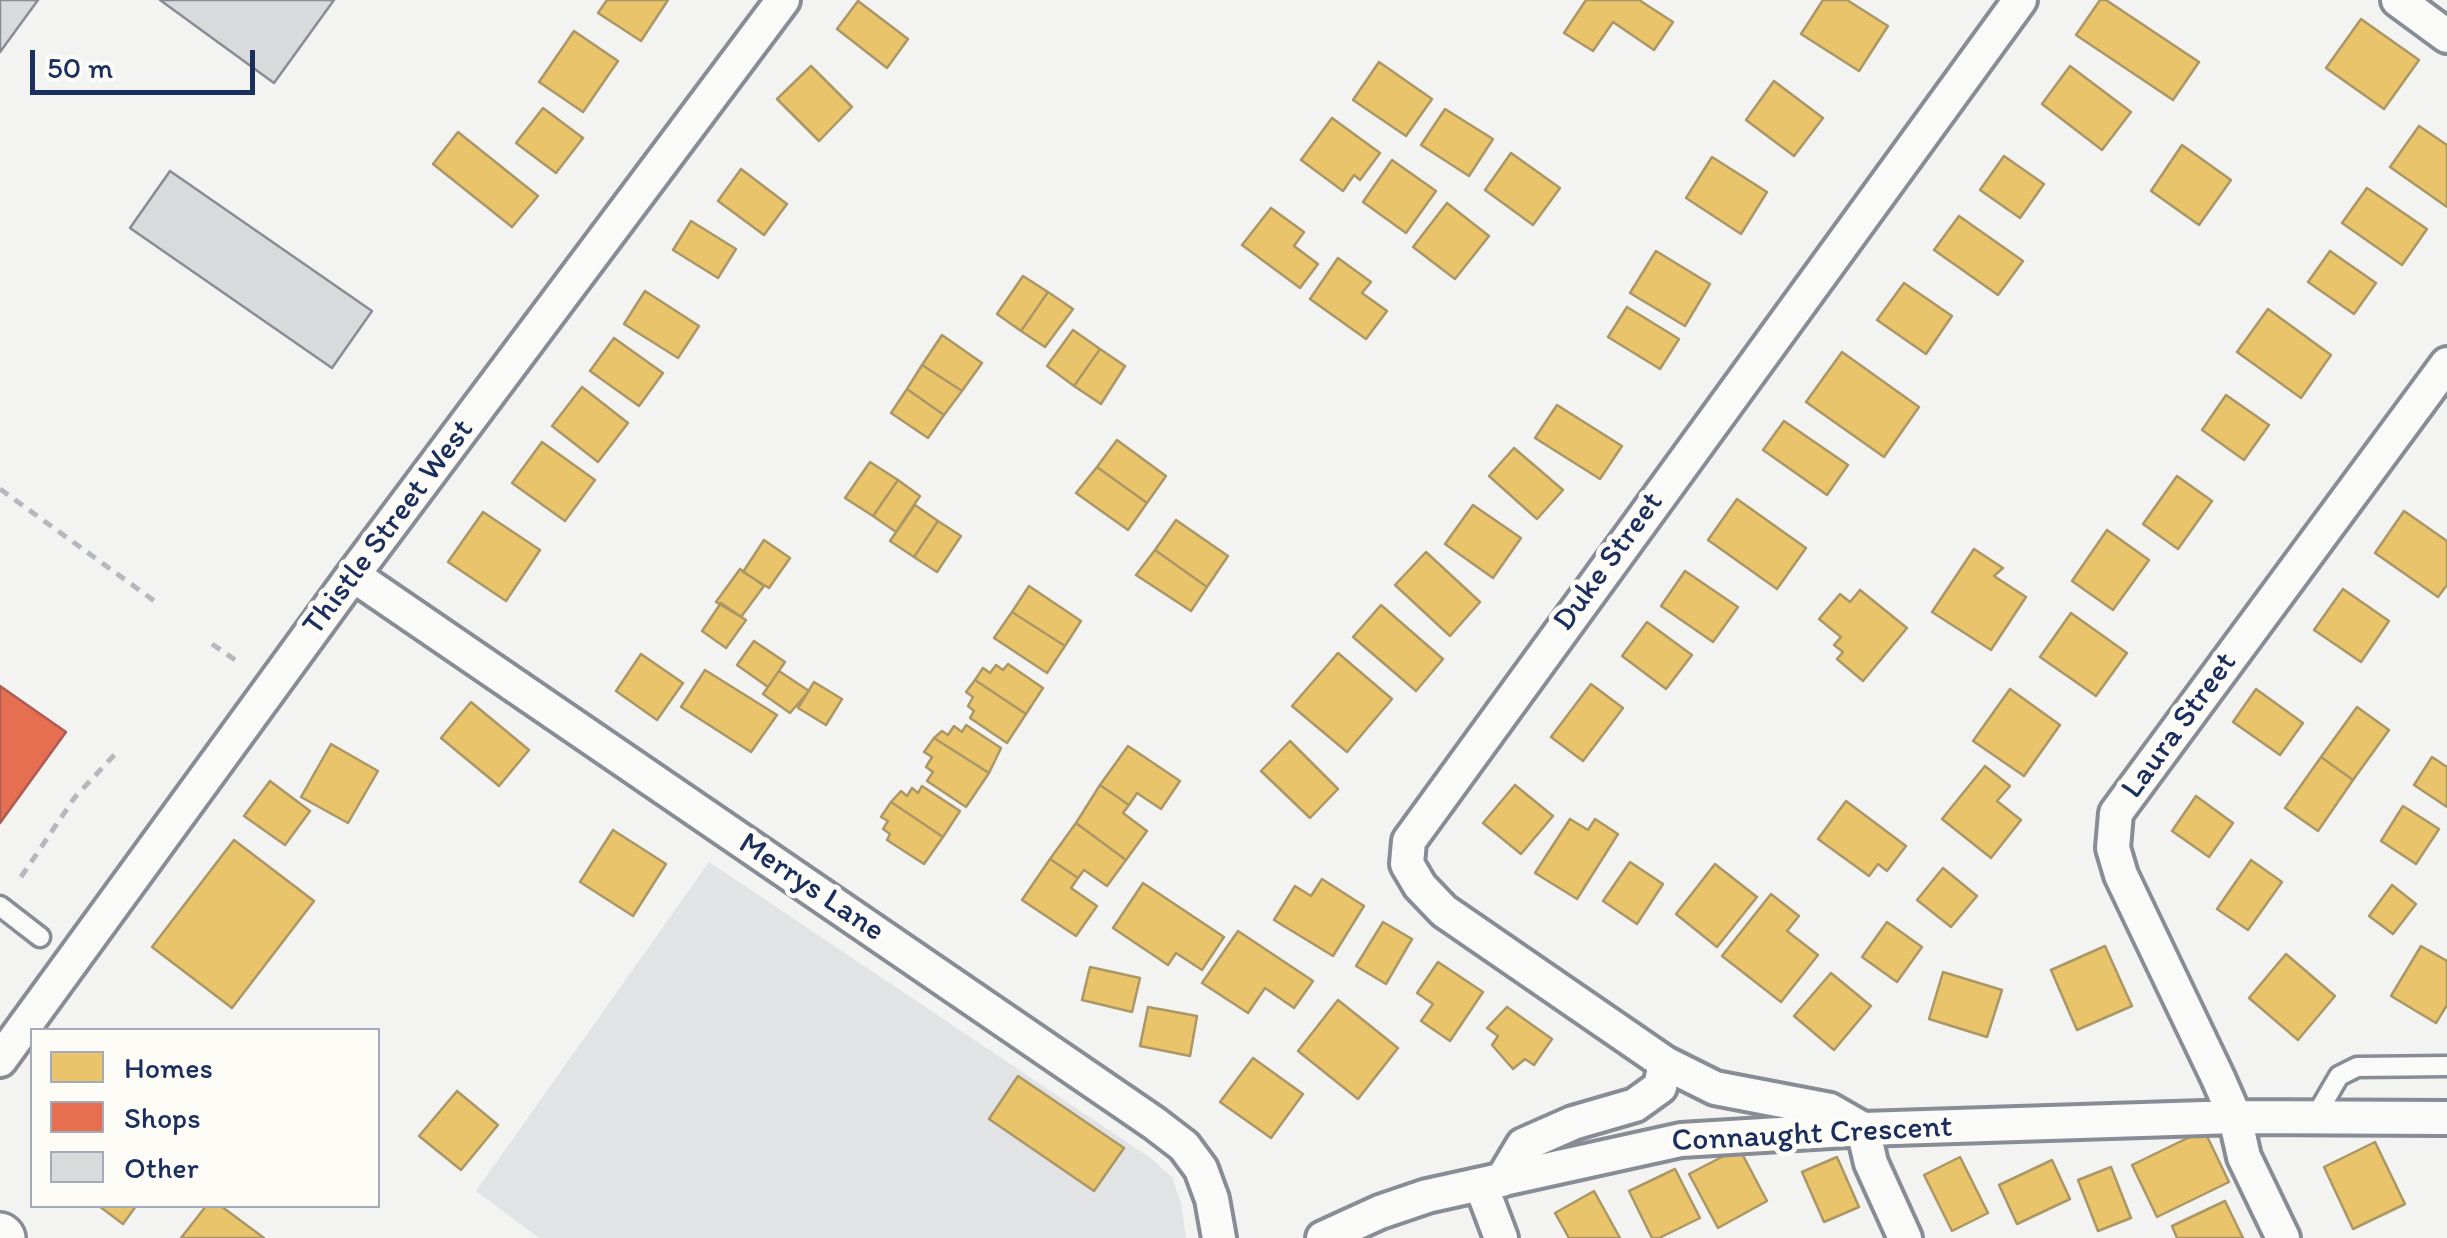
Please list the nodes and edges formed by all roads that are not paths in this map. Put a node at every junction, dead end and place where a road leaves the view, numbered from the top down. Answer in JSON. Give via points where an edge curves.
{"nodes":[{"id":1,"x":783,"y":0,"type":"edge"},
{"id":2,"x":2020,"y":0,"type":"edge"},
{"id":3,"x":2398,"y":0,"type":"edge"},
{"id":4,"x":2447,"y":36,"type":"edge"},
{"id":5,"x":2447,"y":364,"type":"edge"},
{"id":6,"x":353,"y":575,"type":"junction"},
{"id":7,"x":0,"y":906,"type":"edge"},
{"id":8,"x":40,"y":938,"type":"dead end"},
{"id":9,"x":0,"y":1060,"type":"edge"},
{"id":10,"x":1665,"y":1062,"type":"junction"},
{"id":11,"x":2447,"y":1066,"type":"edge"},
{"id":12,"x":2235,"y":1117,"type":"junction"},
{"id":13,"x":2315,"y":1117,"type":"junction"},
{"id":14,"x":2447,"y":1118,"type":"edge"},
{"id":15,"x":1863,"y":1129,"type":"junction"},
{"id":16,"x":1491,"y":1182,"type":"junction"},
{"id":17,"x":1219,"y":1238,"type":"edge"},
{"id":18,"x":1324,"y":1238,"type":"edge"},
{"id":19,"x":1501,"y":1238,"type":"edge"},
{"id":20,"x":1905,"y":1238,"type":"edge"},
{"id":21,"x":2283,"y":1238,"type":"edge"}],
"edges":[{"from":1,"to":6,"type":"street","name":"Thistle Street West"},
{"from":2,"to":10,"type":"street","name":"Duke Street","via":[[1408,841],[1407,864],[1444,911]]},
{"from":3,"to":4,"type":"street"},
{"from":5,"to":12,"type":"street","name":"Laura Street","via":[[2116,812],[2113,848],[2121,875]]},
{"from":6,"to":9,"type":"street","name":"Thistle Street West"},
{"from":6,"to":17,"type":"street","name":"Merrys Lane","via":[[1154,1122],[1201,1170]]},
{"from":7,"to":8,"type":"lane"},
{"from":10,"to":15,"type":"street","name":"Duke Street","via":[[1715,1088],[1830,1110]]},
{"from":10,"to":16,"type":"street","via":[[1660,1087],[1636,1105],[1523,1145]]},
{"from":11,"to":13,"type":"lane","via":[[2357,1068],[2338,1076]]},
{"from":12,"to":13,"type":"street","name":"Connaught Crescent"},
{"from":12,"to":15,"type":"street","name":"Connaught Crescent"},
{"from":12,"to":21,"type":"street","name":"Laura Street","via":[[2244,1157]]},
{"from":13,"to":14,"type":"street","name":"Connaught Crescent"},
{"from":15,"to":16,"type":"street","name":"Connaught Crescent","via":[[1680,1140]]},
{"from":15,"to":20,"type":"street","via":[[1870,1163]]},
{"from":16,"to":18,"type":"street","name":"Connaught Crescent","via":[[1427,1196]]},
{"from":16,"to":19,"type":"street"}]}
